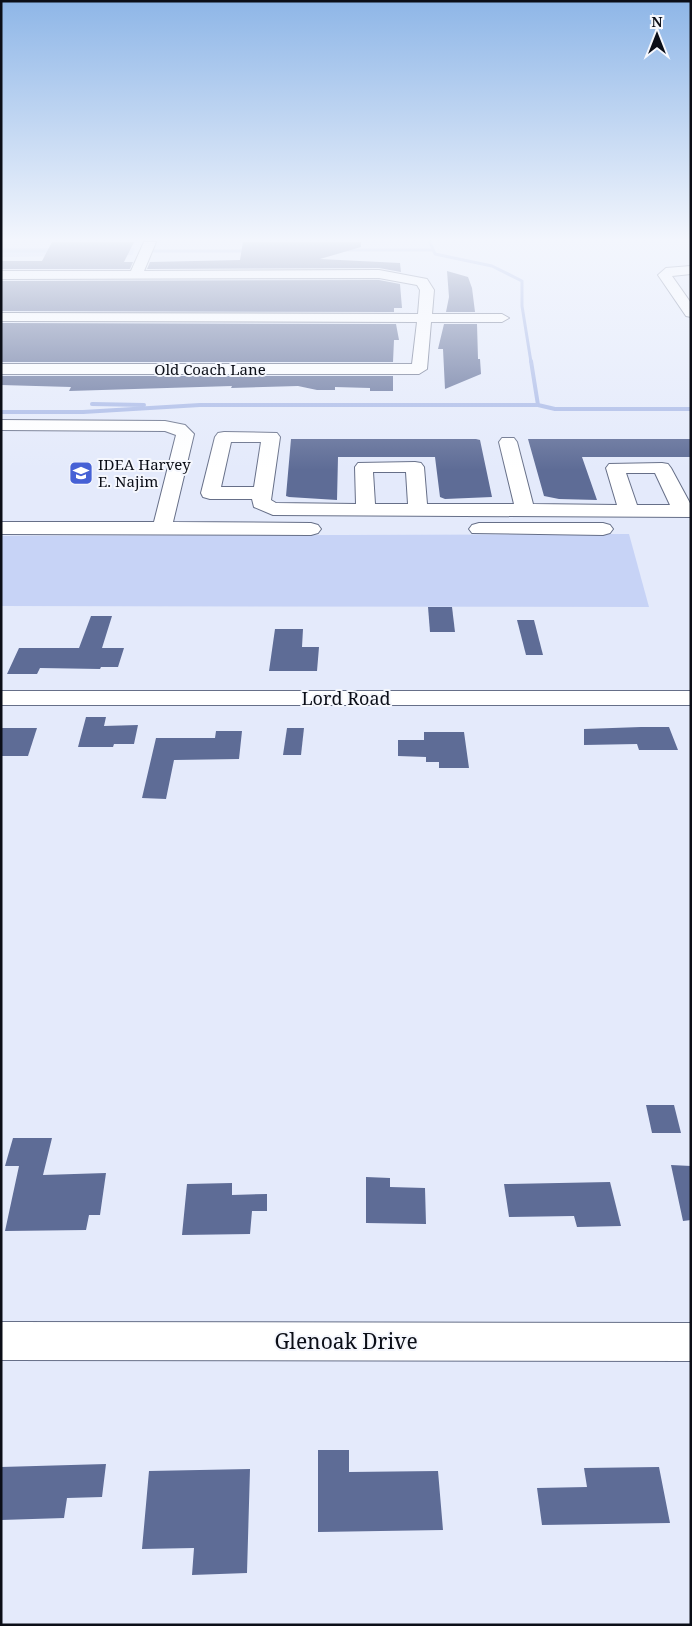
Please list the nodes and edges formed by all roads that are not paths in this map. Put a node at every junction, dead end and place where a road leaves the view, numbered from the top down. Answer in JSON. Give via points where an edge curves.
{"nodes":[{"id":1,"x":372,"y":318,"type":"edge"},
{"id":2,"x":423,"y":318,"type":"junction"},
{"id":3,"x":502,"y":318,"type":"dead end"},
{"id":4,"x":1,"y":369,"type":"edge"},
{"id":5,"x":1,"y":425,"type":"edge"},
{"id":6,"x":508,"y":442,"type":"dead end"},
{"id":7,"x":210,"y":493,"type":"junction"},
{"id":8,"x":264,"y":493,"type":"junction"},
{"id":9,"x":525,"y":509,"type":"junction"},
{"id":10,"x":366,"y":511,"type":"junction"},
{"id":11,"x":629,"y":511,"type":"junction"},
{"id":12,"x":686,"y":511,"type":"edge"},
{"id":13,"x":220,"y":512,"type":"junction"},
{"id":14,"x":419,"y":523,"type":"junction"},
{"id":15,"x":1,"y":528,"type":"edge"},
{"id":16,"x":162,"y":528,"type":"junction"},
{"id":17,"x":205,"y":529,"type":"junction"},
{"id":18,"x":236,"y":529,"type":"junction"},
{"id":19,"x":325,"y":529,"type":"dead end"},
{"id":20,"x":454,"y":529,"type":"dead end"},
{"id":21,"x":691,"y":529,"type":"edge"},
{"id":22,"x":1,"y":698,"type":"edge"},
{"id":23,"x":691,"y":698,"type":"edge"},
{"id":24,"x":1,"y":1341,"type":"edge"},
{"id":25,"x":691,"y":1342,"type":"edge"}],
"edges":[{"from":1,"to":2,"type":"street"},
{"from":2,"to":3,"type":"street"},
{"from":2,"to":4,"type":"street","name":"Old Coach Lane","via":[[419,369]]},
{"from":5,"to":16,"type":"street","via":[[165,426],[179,429],[185,434],[184,443]]},
{"from":6,"to":9,"type":"street"},
{"from":7,"to":8,"type":"street"},
{"from":7,"to":8,"type":"street","via":[[224,437],[271,437]]},
{"from":7,"to":13,"type":"street"},
{"from":8,"to":10,"type":"street","via":[[261,503],[273,509]]},
{"from":9,"to":11,"type":"street"},
{"from":9,"to":14,"type":"street"},
{"from":10,"to":14,"type":"street"},
{"from":10,"to":14,"type":"street","via":[[364,467],[415,467]]},
{"from":11,"to":12,"type":"street"},
{"from":11,"to":12,"type":"street","via":[[615,468],[662,468]]},
{"from":13,"to":17,"type":"street","via":[[210,516]]},
{"from":13,"to":18,"type":"street","via":[[232,516]]},
{"from":15,"to":16,"type":"street"},
{"from":16,"to":17,"type":"street"},
{"from":17,"to":18,"type":"street"},
{"from":18,"to":19,"type":"street"},
{"from":20,"to":21,"type":"street"},
{"from":22,"to":23,"type":"street","name":"Lord Road"},
{"from":24,"to":25,"type":"street","name":"Glenoak Drive"}]}
